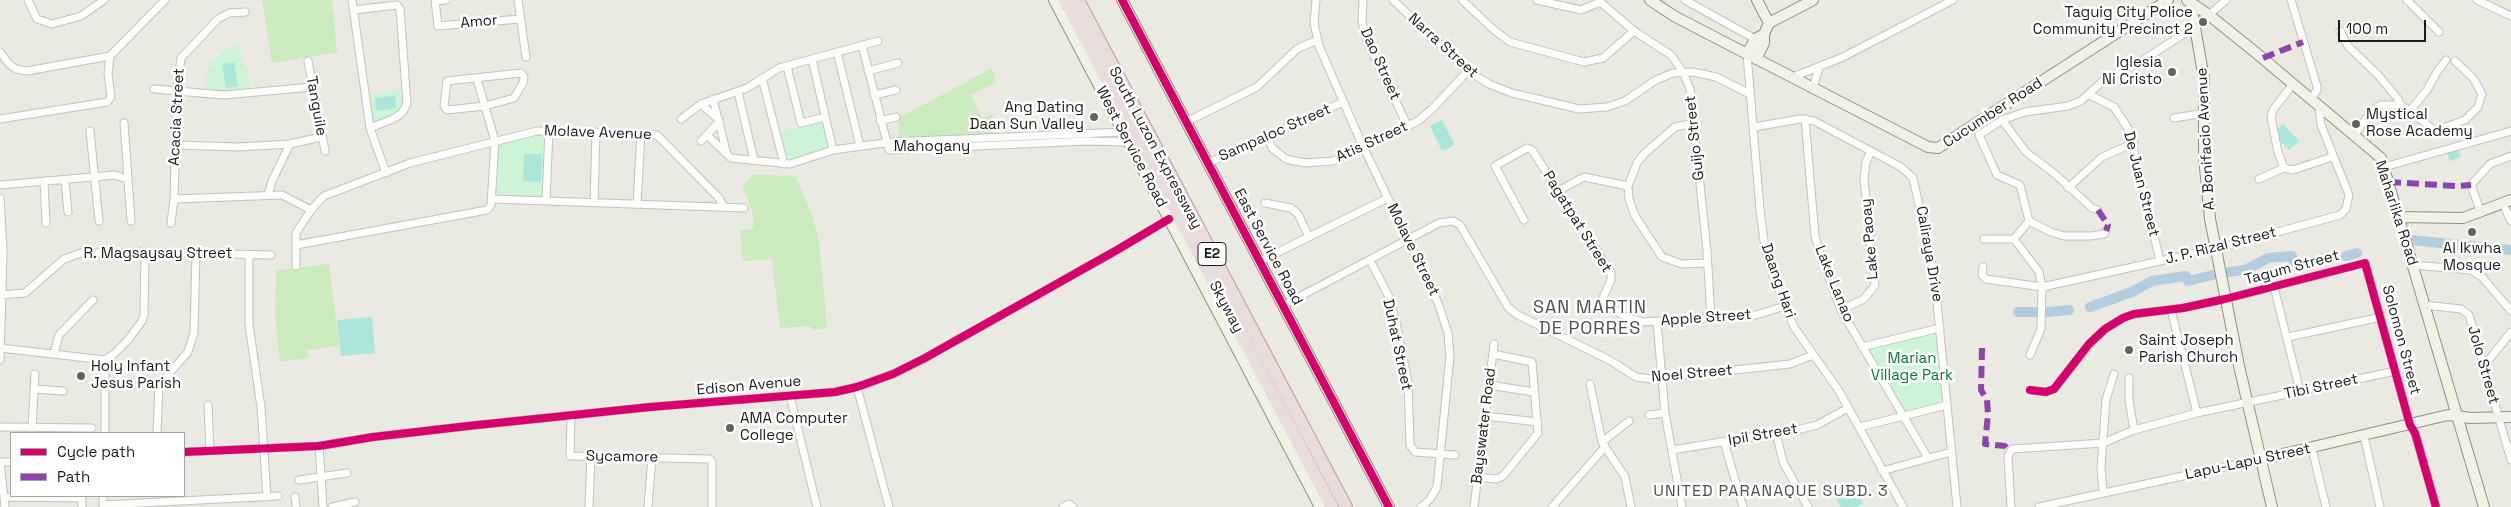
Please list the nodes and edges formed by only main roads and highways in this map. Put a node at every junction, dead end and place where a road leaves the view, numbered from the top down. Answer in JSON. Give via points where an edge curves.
{"nodes":[{"id":1,"x":1054,"y":0,"type":"edge"},
{"id":2,"x":1063,"y":0,"type":"edge"},
{"id":3,"x":1077,"y":0,"type":"edge"},
{"id":4,"x":1122,"y":0,"type":"edge"},
{"id":5,"x":1650,"y":0,"type":"edge"},
{"id":6,"x":1757,"y":0,"type":"edge"},
{"id":7,"x":1813,"y":0,"type":"edge"},
{"id":8,"x":2168,"y":0,"type":"edge"},
{"id":9,"x":2189,"y":2,"type":"edge"},
{"id":10,"x":1769,"y":23,"type":"junction"},
{"id":11,"x":1752,"y":57,"type":"junction"},
{"id":12,"x":2507,"y":202,"type":"edge"},
{"id":13,"x":2399,"y":217,"type":"junction"},
{"id":14,"x":2457,"y":416,"type":"junction"},
{"id":15,"x":2511,"y":417,"type":"edge"},
{"id":16,"x":2262,"y":460,"type":"junction"},
{"id":17,"x":1320,"y":507,"type":"edge"},
{"id":18,"x":1328,"y":507,"type":"edge"},
{"id":19,"x":1332,"y":507,"type":"edge"},
{"id":20,"x":1342,"y":507,"type":"edge"},
{"id":21,"x":1346,"y":507,"type":"edge"},
{"id":22,"x":1388,"y":507,"type":"edge"},
{"id":23,"x":2272,"y":507,"type":"edge"},
{"id":24,"x":2484,"y":507,"type":"edge"}],
"edges":[{"from":1,"to":17,"type":"main road","name":"West Service Road"},
{"from":2,"to":18,"type":"highway","name":"South Luzon Expressway","number":"E2"},
{"from":2,"to":19,"type":"highway","name":"Skyway","number":"E2"},
{"from":3,"to":20,"type":"highway","name":"Skyway","number":"E2"},
{"from":3,"to":21,"type":"highway","name":"South Luzon Expressway","number":"E2"},
{"from":4,"to":22,"type":"main road","name":"East Service Road"},
{"from":5,"to":11,"type":"main road","name":"Cucumber Road"},
{"from":6,"to":10,"type":"main road"},
{"from":7,"to":10,"type":"main road"},
{"from":8,"to":11,"type":"main road","name":"Cucumber Road","via":[[1938,148],[1928,147]]},
{"from":9,"to":13,"type":"main road","name":"Maharlika Road","via":[[2210,15],[2378,155]]},
{"from":9,"to":16,"type":"main road","name":"A. Bonifacio Avenue","via":[[2203,69],[2204,171],[2215,249]]},
{"from":10,"to":11,"type":"main road"},
{"from":12,"to":13,"type":"main road","via":[[2481,213],[2450,219]]},
{"from":13,"to":14,"type":"main road","name":"Maharlika Road"},
{"from":14,"to":15,"type":"main road","name":"Lapu-Lapu Street"},
{"from":14,"to":16,"type":"main road","name":"Lapu-Lapu Street","via":[[2448,415]]},
{"from":14,"to":24,"type":"main road","name":"Maharlika Road"},
{"from":16,"to":23,"type":"main road","name":"A. Bonifacio Avenue"}]}
